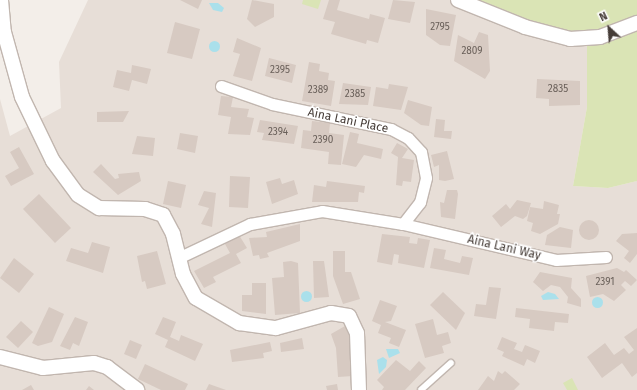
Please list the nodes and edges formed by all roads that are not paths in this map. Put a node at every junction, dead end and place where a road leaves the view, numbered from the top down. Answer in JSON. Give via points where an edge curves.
{"nodes":[{"id":1,"x":1,"y":0,"type":"edge"},
{"id":2,"x":458,"y":0,"type":"edge"},
{"id":3,"x":637,"y":23,"type":"edge"},
{"id":4,"x":221,"y":86,"type":"dead end"},
{"id":5,"x":403,"y":224,"type":"junction"},
{"id":6,"x":178,"y":258,"type":"junction"},
{"id":7,"x":606,"y":258,"type":"dead end"},
{"id":8,"x":0,"y":357,"type":"edge"},
{"id":9,"x":451,"y":363,"type":"dead end"},
{"id":10,"x":137,"y":390,"type":"edge"},
{"id":11,"x":359,"y":390,"type":"edge"},
{"id":12,"x":421,"y":390,"type":"edge"}],
"edges":[{"from":1,"to":6,"type":"street","via":[[4,32],[22,97],[54,161],[88,204],[110,210],[156,210],[163,215]]},
{"from":2,"to":3,"type":"street","via":[[525,27],[570,39],[600,37]]},
{"from":4,"to":5,"type":"street","name":"Aina Lani Place","via":[[272,104],[391,129],[408,138],[421,152],[426,178],[420,202]]},
{"from":5,"to":6,"type":"street","via":[[322,211],[250,224]]},
{"from":5,"to":7,"type":"street","name":"Aina Lani Way","via":[[556,260]]},
{"from":6,"to":11,"type":"street","via":[[196,298],[239,323],[276,328],[331,313],[349,316],[357,333]]},
{"from":8,"to":10,"type":"street","via":[[43,368],[94,363],[107,367]]},
{"from":9,"to":12,"type":"lane"}]}
